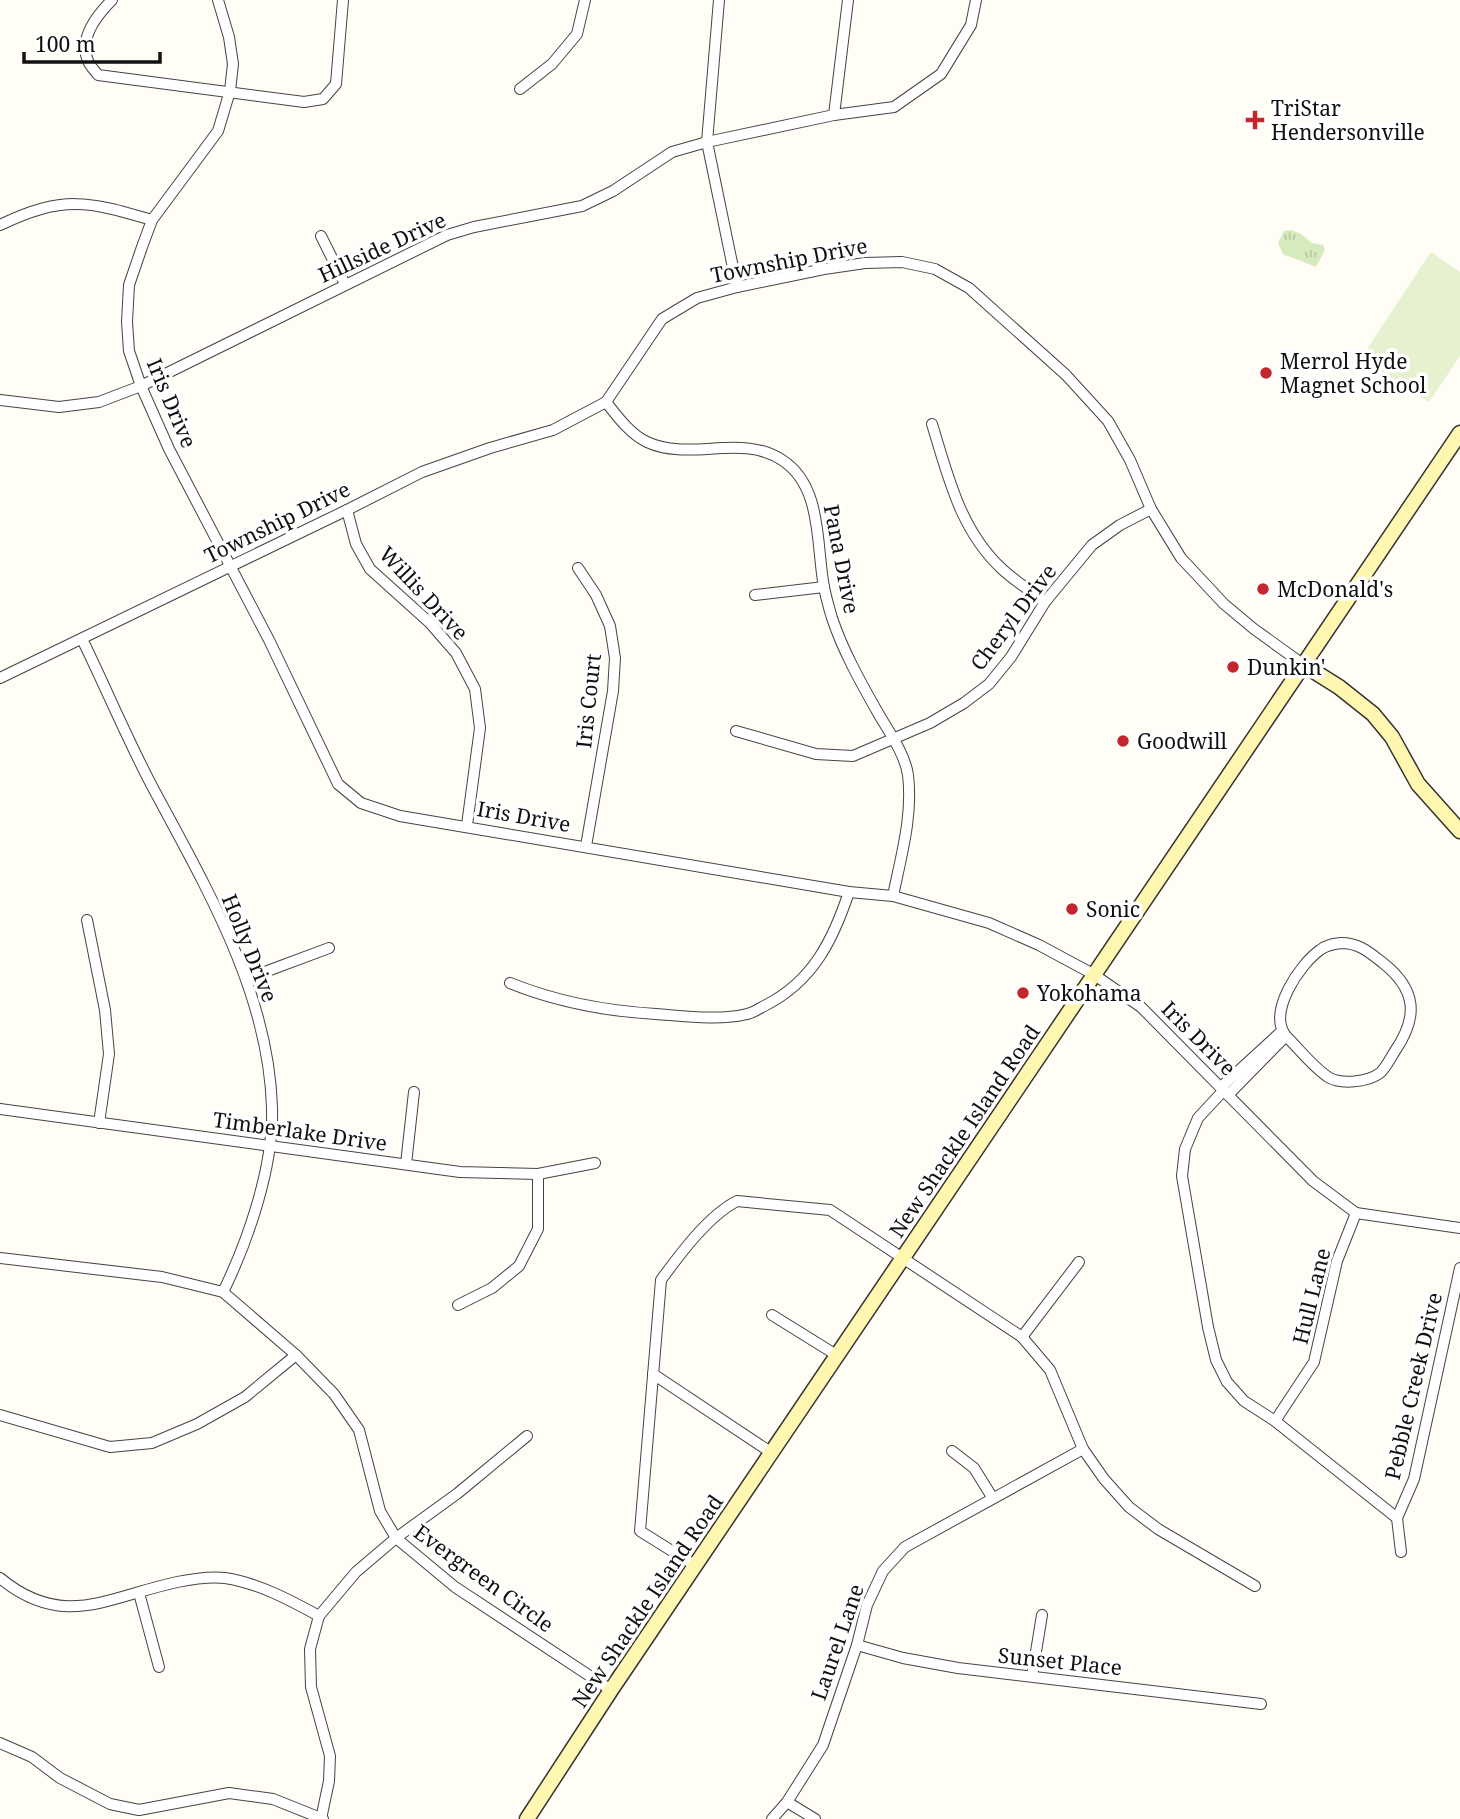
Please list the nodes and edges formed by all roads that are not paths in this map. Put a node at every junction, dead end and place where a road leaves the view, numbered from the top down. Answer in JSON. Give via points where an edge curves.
{"nodes":[{"id":1,"x":112,"y":0,"type":"edge"},
{"id":2,"x":218,"y":0,"type":"edge"},
{"id":3,"x":343,"y":0,"type":"edge"},
{"id":4,"x":585,"y":0,"type":"edge"},
{"id":5,"x":719,"y":0,"type":"edge"},
{"id":6,"x":848,"y":0,"type":"edge"},
{"id":7,"x":976,"y":0,"type":"edge"},
{"id":8,"x":520,"y":89,"type":"dead end"},
{"id":9,"x":230,"y":91,"type":"junction"},
{"id":10,"x":834,"y":116,"type":"junction"},
{"id":11,"x":707,"y":142,"type":"junction"},
{"id":12,"x":152,"y":220,"type":"junction"},
{"id":13,"x":0,"y":225,"type":"edge"},
{"id":14,"x":321,"y":236,"type":"dead end"},
{"id":15,"x":345,"y":284,"type":"junction"},
{"id":16,"x":737,"y":287,"type":"junction"},
{"id":17,"x":141,"y":386,"type":"junction"},
{"id":18,"x":0,"y":400,"type":"edge"},
{"id":19,"x":606,"y":402,"type":"junction"},
{"id":20,"x":932,"y":424,"type":"dead end"},
{"id":21,"x":1460,"y":433,"type":"edge"},
{"id":22,"x":1150,"y":509,"type":"junction"},
{"id":23,"x":347,"y":510,"type":"junction"},
{"id":24,"x":230,"y":566,"type":"junction"},
{"id":25,"x":578,"y":568,"type":"dead end"},
{"id":26,"x":824,"y":587,"type":"junction"},
{"id":27,"x":755,"y":595,"type":"dead end"},
{"id":28,"x":1045,"y":602,"type":"junction"},
{"id":29,"x":82,"y":639,"type":"junction"},
{"id":30,"x":1304,"y":665,"type":"junction"},
{"id":31,"x":0,"y":678,"type":"edge"},
{"id":32,"x":736,"y":731,"type":"dead end"},
{"id":33,"x":893,"y":740,"type":"junction"},
{"id":34,"x":467,"y":825,"type":"junction"},
{"id":35,"x":1460,"y":831,"type":"edge"},
{"id":36,"x":586,"y":846,"type":"junction"},
{"id":37,"x":849,"y":892,"type":"junction"},
{"id":38,"x":893,"y":896,"type":"junction"},
{"id":39,"x":86,"y":920,"type":"dead end"},
{"id":40,"x":329,"y":948,"type":"dead end"},
{"id":41,"x":1093,"y":974,"type":"junction"},
{"id":42,"x":246,"y":979,"type":"junction"},
{"id":43,"x":510,"y":983,"type":"dead end"},
{"id":44,"x":1284,"y":1033,"type":"junction"},
{"id":45,"x":1225,"y":1091,"type":"junction"},
{"id":46,"x":414,"y":1092,"type":"dead end"},
{"id":47,"x":0,"y":1109,"type":"edge"},
{"id":48,"x":99,"y":1123,"type":"junction"},
{"id":49,"x":270,"y":1147,"type":"junction"},
{"id":50,"x":595,"y":1163,"type":"dead end"},
{"id":51,"x":406,"y":1164,"type":"junction"},
{"id":52,"x":538,"y":1174,"type":"junction"},
{"id":53,"x":1356,"y":1213,"type":"junction"},
{"id":54,"x":1460,"y":1228,"type":"edge"},
{"id":55,"x":0,"y":1258,"type":"edge"},
{"id":56,"x":905,"y":1258,"type":"junction"},
{"id":57,"x":1079,"y":1262,"type":"dead end"},
{"id":58,"x":1460,"y":1268,"type":"edge"},
{"id":59,"x":223,"y":1292,"type":"junction"},
{"id":60,"x":458,"y":1305,"type":"dead end"},
{"id":61,"x":772,"y":1315,"type":"dead end"},
{"id":62,"x":1022,"y":1337,"type":"junction"},
{"id":63,"x":296,"y":1354,"type":"junction"},
{"id":64,"x":838,"y":1356,"type":"junction"},
{"id":65,"x":653,"y":1374,"type":"junction"},
{"id":66,"x":0,"y":1415,"type":"edge"},
{"id":67,"x":1275,"y":1421,"type":"junction"},
{"id":68,"x":527,"y":1436,"type":"dead end"},
{"id":69,"x":1083,"y":1449,"type":"junction"},
{"id":70,"x":952,"y":1451,"type":"dead end"},
{"id":71,"x":772,"y":1453,"type":"junction"},
{"id":72,"x":992,"y":1497,"type":"junction"},
{"id":73,"x":1397,"y":1518,"type":"junction"},
{"id":74,"x":396,"y":1538,"type":"junction"},
{"id":75,"x":1401,"y":1552,"type":"dead end"},
{"id":76,"x":696,"y":1566,"type":"junction"},
{"id":77,"x":0,"y":1578,"type":"edge"},
{"id":78,"x":1255,"y":1586,"type":"dead end"},
{"id":79,"x":139,"y":1592,"type":"junction"},
{"id":80,"x":1041,"y":1615,"type":"dead end"},
{"id":81,"x":319,"y":1616,"type":"junction"},
{"id":82,"x":857,"y":1645,"type":"junction"},
{"id":83,"x":159,"y":1667,"type":"dead end"},
{"id":84,"x":1032,"y":1676,"type":"junction"},
{"id":85,"x":611,"y":1690,"type":"junction"},
{"id":86,"x":1261,"y":1703,"type":"dead end"},
{"id":87,"x":0,"y":1744,"type":"edge"},
{"id":88,"x":787,"y":1802,"type":"junction"},
{"id":89,"x":139,"y":1815,"type":"edge"},
{"id":90,"x":321,"y":1819,"type":"edge"},
{"id":91,"x":527,"y":1819,"type":"edge"},
{"id":92,"x":772,"y":1819,"type":"edge"},
{"id":93,"x":815,"y":1819,"type":"edge"}],
"edges":[{"from":1,"to":9,"type":"street","via":[[86,37],[87,60],[98,75]]},
{"from":2,"to":9,"type":"street","name":"Iris Drive","via":[[233,64]]},
{"from":3,"to":9,"type":"street","via":[[336,84],[323,99],[303,102]]},
{"from":4,"to":8,"type":"street","via":[[577,34],[552,64]]},
{"from":5,"to":11,"type":"street"},
{"from":6,"to":10,"type":"street"},
{"from":7,"to":10,"type":"street","name":"Hillside Drive","via":[[971,25],[942,74],[894,107]]},
{"from":9,"to":12,"type":"street","name":"Iris Drive","via":[[218,131]]},
{"from":10,"to":11,"type":"street","name":"Hillside Drive"},
{"from":11,"to":15,"type":"street","name":"Hillside Drive","via":[[672,152],[582,206],[447,235]]},
{"from":11,"to":16,"type":"street"},
{"from":12,"to":13,"type":"street","via":[[101,205],[63,203]]},
{"from":12,"to":17,"type":"street","name":"Iris Drive","via":[[129,285],[129,351]]},
{"from":14,"to":15,"type":"street"},
{"from":15,"to":17,"type":"street","name":"Hillside Drive"},
{"from":16,"to":19,"type":"street","name":"Township Drive","via":[[697,298],[662,319]]},
{"from":16,"to":22,"type":"street","name":"Township Drive","via":[[866,262],[902,262],[935,269],[969,288],[1017,330],[1108,421]]},
{"from":17,"to":18,"type":"street","name":"Hillside Drive","via":[[99,402],[59,407]]},
{"from":17,"to":24,"type":"street","name":"Iris Drive"},
{"from":19,"to":23,"type":"street","name":"Township Drive","via":[[552,430],[422,472]]},
{"from":19,"to":26,"type":"street","name":"Pana Drive","via":[[623,424],[646,442],[673,449],[755,449],[782,460],[800,478],[810,498]]},
{"from":20,"to":28,"type":"street","via":[[967,524],[1002,569]]},
{"from":21,"to":30,"type":"main road","name":"New Shackle Island Road"},
{"from":22,"to":28,"type":"street","name":"Cheryl Drive","via":[[1092,545]]},
{"from":22,"to":30,"type":"street","name":"Township Drive","via":[[1178,555],[1224,604]]},
{"from":23,"to":24,"type":"street","name":"Township Drive"},
{"from":23,"to":34,"type":"street","name":"Willis Drive","via":[[356,544],[370,569],[430,623],[456,653],[475,689],[480,728]]},
{"from":24,"to":29,"type":"street","name":"Township Drive"},
{"from":24,"to":34,"type":"street","name":"Iris Drive","via":[[338,783],[362,803],[400,816]]},
{"from":25,"to":36,"type":"street","name":"Iris Court","via":[[610,626],[615,658]]},
{"from":26,"to":27,"type":"street"},
{"from":26,"to":33,"type":"street","name":"Pana Drive","via":[[846,652]]},
{"from":28,"to":33,"type":"street","name":"Cheryl Drive","via":[[989,684],[930,723]]},
{"from":29,"to":31,"type":"street","name":"Township Drive"},
{"from":29,"to":42,"type":"street","name":"Holly Drive"},
{"from":30,"to":35,"type":"main road","via":[[1373,714],[1392,737],[1418,785]]},
{"from":30,"to":41,"type":"main road","name":"New Shackle Island Road"},
{"from":32,"to":33,"type":"street","name":"Cheryl Drive","via":[[816,754],[853,756]]},
{"from":33,"to":38,"type":"street","name":"Pana Drive","via":[[907,773],[910,810]]},
{"from":34,"to":36,"type":"street","name":"Iris Drive"},
{"from":36,"to":37,"type":"street","name":"Iris Drive"},
{"from":37,"to":38,"type":"street","name":"Iris Drive"},
{"from":37,"to":43,"type":"street","via":[[818,962],[781,997],[747,1014],[701,1017],[594,1008]]},
{"from":38,"to":41,"type":"street","name":"Iris Drive","via":[[989,923]]},
{"from":39,"to":48,"type":"street","via":[[105,1010],[109,1054]]},
{"from":40,"to":42,"type":"street"},
{"from":41,"to":45,"type":"street","name":"Iris Drive","via":[[1141,1007]]},
{"from":41,"to":56,"type":"main road","name":"New Shackle Island Road"},
{"from":42,"to":49,"type":"street","name":"Holly Drive","via":[[269,1076]]},
{"from":44,"to":44,"type":"street","via":[[1284,997],[1310,958],[1330,945],[1362,947],[1399,975],[1409,994],[1411,1019],[1404,1038],[1380,1072],[1366,1079],[1329,1078]]},
{"from":44,"to":45,"type":"street"},
{"from":45,"to":53,"type":"street","name":"Iris Drive","via":[[1312,1181]]},
{"from":45,"to":67,"type":"street","via":[[1198,1118],[1185,1149],[1182,1176],[1216,1360],[1244,1401]]},
{"from":46,"to":51,"type":"street"},
{"from":47,"to":48,"type":"street","name":"Timberlake Drive"},
{"from":48,"to":49,"type":"street","name":"Timberlake Drive"},
{"from":49,"to":51,"type":"street","name":"Timberlake Drive"},
{"from":49,"to":59,"type":"street","name":"Holly Drive","via":[[243,1251]]},
{"from":50,"to":52,"type":"street","name":"Timberlake Drive"},
{"from":51,"to":52,"type":"street","name":"Timberlake Drive","via":[[460,1172]]},
{"from":52,"to":60,"type":"street","via":[[538,1229],[519,1266],[492,1288]]},
{"from":53,"to":54,"type":"street","name":"Iris Drive"},
{"from":53,"to":67,"type":"street","name":"Hull Lane","via":[[1337,1261],[1314,1362]]},
{"from":55,"to":59,"type":"street","name":"Evergreen Circle","via":[[162,1278]]},
{"from":56,"to":62,"type":"street"},
{"from":56,"to":64,"type":"main road","name":"New Shackle Island Road"},
{"from":56,"to":65,"type":"street","via":[[830,1210],[737,1201],[725,1207],[661,1280]]},
{"from":57,"to":62,"type":"street"},
{"from":58,"to":73,"type":"street","name":"Pebble Creek Drive","via":[[1414,1479]]},
{"from":59,"to":63,"type":"street","name":"Evergreen Circle"},
{"from":61,"to":64,"type":"street"},
{"from":62,"to":69,"type":"street","via":[[1050,1370]]},
{"from":63,"to":66,"type":"street","via":[[245,1397],[152,1443],[110,1447]]},
{"from":63,"to":74,"type":"street","name":"Evergreen Circle","via":[[334,1394],[359,1430],[380,1511]]},
{"from":64,"to":71,"type":"main road","name":"New Shackle Island Road"},
{"from":65,"to":71,"type":"street"},
{"from":65,"to":76,"type":"street","via":[[640,1531]]},
{"from":67,"to":73,"type":"street"},
{"from":68,"to":74,"type":"street"},
{"from":69,"to":72,"type":"street","name":"Laurel Lane"},
{"from":69,"to":78,"type":"street","via":[[1129,1507]]},
{"from":70,"to":72,"type":"street","via":[[974,1468]]},
{"from":71,"to":76,"type":"main road","name":"New Shackle Island Road"},
{"from":72,"to":82,"type":"street","name":"Laurel Lane","via":[[905,1547],[883,1570],[867,1605]]},
{"from":73,"to":75,"type":"street"},
{"from":74,"to":81,"type":"street","via":[[356,1572]]},
{"from":74,"to":85,"type":"street","name":"Evergreen Circle","via":[[456,1587]]},
{"from":76,"to":85,"type":"main road","name":"New Shackle Island Road"},
{"from":77,"to":79,"type":"street","via":[[31,1599],[58,1607],[114,1601]]},
{"from":79,"to":81,"type":"street","via":[[194,1578],[224,1578],[289,1600]]},
{"from":79,"to":83,"type":"street"},
{"from":80,"to":84,"type":"street"},
{"from":81,"to":90,"type":"street","via":[[310,1649],[311,1687],[330,1756],[330,1781]]},
{"from":82,"to":84,"type":"street","name":"Sunset Place","via":[[958,1668]]},
{"from":82,"to":88,"type":"street","name":"Laurel Lane","via":[[823,1745]]},
{"from":84,"to":86,"type":"street","name":"Sunset Place"},
{"from":85,"to":91,"type":"main road","name":"New Shackle Island Road"},
{"from":87,"to":89,"type":"street"},
{"from":88,"to":92,"type":"street","name":"Laurel Lane"},
{"from":88,"to":93,"type":"street"},
{"from":89,"to":90,"type":"street","via":[[229,1793],[273,1799]]}]}
